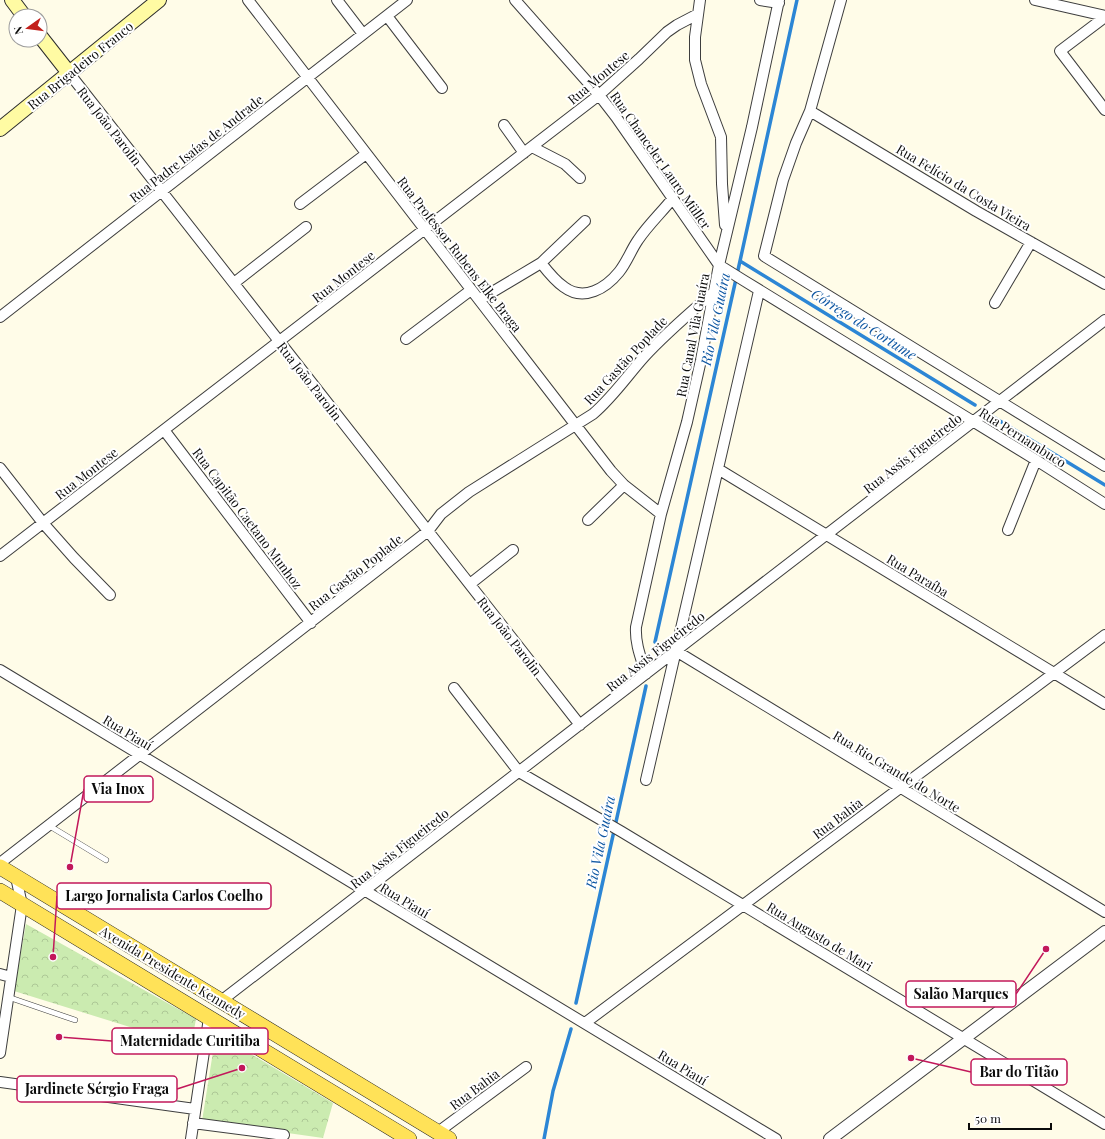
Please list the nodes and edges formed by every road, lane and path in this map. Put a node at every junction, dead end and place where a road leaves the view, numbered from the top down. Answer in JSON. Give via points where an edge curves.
{"nodes":[{"id":1,"x":159,"y":0,"type":"edge"},
{"id":2,"x":248,"y":0,"type":"edge"},
{"id":3,"x":337,"y":0,"type":"edge"},
{"id":4,"x":408,"y":0,"type":"edge"},
{"id":5,"x":515,"y":0,"type":"edge"},
{"id":6,"x":700,"y":0,"type":"edge"},
{"id":7,"x":760,"y":0,"type":"edge"},
{"id":8,"x":841,"y":0,"type":"edge"},
{"id":9,"x":1035,"y":0,"type":"edge"},
{"id":10,"x":779,"y":1,"type":"edge"},
{"id":11,"x":1070,"y":4,"type":"edge"},
{"id":12,"x":698,"y":14,"type":"junction"},
{"id":13,"x":387,"y":16,"type":"junction"},
{"id":14,"x":1105,"y":16,"type":"edge"},
{"id":15,"x":363,"y":34,"type":"junction"},
{"id":16,"x":48,"y":46,"type":"edge"},
{"id":17,"x":69,"y":73,"type":"junction"},
{"id":18,"x":308,"y":78,"type":"junction"},
{"id":19,"x":442,"y":88,"type":"dead end"},
{"id":20,"x":599,"y":95,"type":"junction"},
{"id":21,"x":1105,"y":110,"type":"edge"},
{"id":22,"x":810,"y":111,"type":"junction"},
{"id":23,"x":504,"y":125,"type":"dead end"},
{"id":24,"x":0,"y":129,"type":"edge"},
{"id":25,"x":528,"y":150,"type":"junction"},
{"id":26,"x":366,"y":154,"type":"junction"},
{"id":27,"x":580,"y":178,"type":"dead end"},
{"id":28,"x":162,"y":191,"type":"junction"},
{"id":29,"x":673,"y":198,"type":"junction"},
{"id":30,"x":300,"y":204,"type":"dead end"},
{"id":31,"x":585,"y":221,"type":"dead end"},
{"id":32,"x":306,"y":227,"type":"dead end"},
{"id":33,"x":425,"y":229,"type":"junction"},
{"id":34,"x":725,"y":237,"type":"junction"},
{"id":35,"x":1031,"y":242,"type":"junction"},
{"id":36,"x":541,"y":264,"type":"junction"},
{"id":37,"x":719,"y":265,"type":"junction"},
{"id":38,"x":234,"y":283,"type":"junction"},
{"id":39,"x":1105,"y":284,"type":"edge"},
{"id":40,"x":471,"y":290,"type":"junction"},
{"id":41,"x":759,"y":290,"type":"junction"},
{"id":42,"x":714,"y":292,"type":"junction"},
{"id":43,"x":479,"y":300,"type":"junction"},
{"id":44,"x":994,"y":303,"type":"dead end"},
{"id":45,"x":0,"y":317,"type":"edge"},
{"id":46,"x":1105,"y":320,"type":"edge"},
{"id":47,"x":406,"y":339,"type":"dead end"},
{"id":48,"x":279,"y":341,"type":"junction"},
{"id":49,"x":1000,"y":401,"type":"junction"},
{"id":50,"x":973,"y":422,"type":"junction"},
{"id":51,"x":576,"y":425,"type":"junction"},
{"id":52,"x":164,"y":430,"type":"junction"},
{"id":53,"x":1036,"y":460,"type":"junction"},
{"id":54,"x":1105,"y":466,"type":"edge"},
{"id":55,"x":0,"y":468,"type":"edge"},
{"id":56,"x":718,"y":469,"type":"junction"},
{"id":57,"x":624,"y":485,"type":"junction"},
{"id":58,"x":1105,"y":504,"type":"edge"},
{"id":59,"x":661,"y":514,"type":"junction"},
{"id":60,"x":588,"y":520,"type":"dead end"},
{"id":61,"x":43,"y":523,"type":"junction"},
{"id":62,"x":1008,"y":530,"type":"dead end"},
{"id":63,"x":428,"y":532,"type":"junction"},
{"id":64,"x":827,"y":535,"type":"junction"},
{"id":65,"x":513,"y":550,"type":"dead end"},
{"id":66,"x":0,"y":556,"type":"edge"},
{"id":67,"x":470,"y":584,"type":"junction"},
{"id":68,"x":110,"y":595,"type":"dead end"},
{"id":69,"x":310,"y":622,"type":"junction"},
{"id":70,"x":1105,"y":634,"type":"edge"},
{"id":71,"x":676,"y":651,"type":"junction"},
{"id":72,"x":0,"y":670,"type":"edge"},
{"id":73,"x":1054,"y":673,"type":"junction"},
{"id":74,"x":646,"y":674,"type":"junction"},
{"id":75,"x":454,"y":688,"type":"dead end"},
{"id":76,"x":1105,"y":704,"type":"edge"},
{"id":77,"x":580,"y":725,"type":"junction"},
{"id":78,"x":140,"y":755,"type":"junction"},
{"id":79,"x":519,"y":772,"type":"junction"},
{"id":80,"x":646,"y":780,"type":"dead end"},
{"id":81,"x":900,"y":788,"type":"junction"},
{"id":82,"x":48,"y":825,"type":"junction"},
{"id":83,"x":106,"y":860,"type":"dead end"},
{"id":84,"x":0,"y":863,"type":"edge"},
{"id":85,"x":0,"y":867,"type":"edge"},
{"id":86,"x":16,"y":877,"type":"junction"},
{"id":87,"x":0,"y":891,"type":"edge"},
{"id":88,"x":365,"y":891,"type":"junction"},
{"id":89,"x":22,"y":904,"type":"junction"},
{"id":90,"x":743,"y":905,"type":"junction"},
{"id":91,"x":1105,"y":912,"type":"edge"},
{"id":92,"x":1105,"y":932,"type":"edge"},
{"id":93,"x":0,"y":974,"type":"edge"},
{"id":94,"x":11,"y":977,"type":"junction"},
{"id":95,"x":8,"y":997,"type":"junction"},
{"id":96,"x":222,"y":1001,"type":"junction"},
{"id":97,"x":209,"y":1018,"type":"junction"},
{"id":98,"x":75,"y":1020,"type":"dead end"},
{"id":99,"x":585,"y":1023,"type":"junction"},
{"id":100,"x":964,"y":1038,"type":"junction"},
{"id":101,"x":0,"y":1053,"type":"edge"},
{"id":102,"x":526,"y":1067,"type":"dead end"},
{"id":103,"x":0,"y":1082,"type":"edge"},
{"id":104,"x":195,"y":1109,"type":"junction"},
{"id":105,"x":193,"y":1123,"type":"junction"},
{"id":106,"x":1105,"y":1124,"type":"edge"},
{"id":107,"x":395,"y":1135,"type":"edge"},
{"id":108,"x":284,"y":1136,"type":"dead end"},
{"id":109,"x":443,"y":1136,"type":"edge"},
{"id":110,"x":190,"y":1139,"type":"edge"},
{"id":111,"x":409,"y":1139,"type":"edge"},
{"id":112,"x":776,"y":1139,"type":"edge"},
{"id":113,"x":830,"y":1139,"type":"edge"}],
"edges":[{"from":1,"to":17,"type":"main road","name":"Rua Brigadeiro Franco"},
{"from":2,"to":18,"type":"street","name":"Rua Professor Rubens Elke Braga"},
{"from":3,"to":15,"type":"street"},
{"from":4,"to":13,"type":"street","name":"Rua Padre Isaías de Andrade"},
{"from":5,"to":20,"type":"street","name":"Rua Chanceler Lauro Müller"},
{"from":6,"to":12,"type":"street"},
{"from":7,"to":10,"type":"street"},
{"from":8,"to":22,"type":"street"},
{"from":9,"to":11,"type":"street"},
{"from":10,"to":34,"type":"street","name":"Rua Canal Vila Guaíra"},
{"from":11,"to":14,"type":"street"},
{"from":12,"to":20,"type":"street","name":"Rua Montese","via":[[667,32]]},
{"from":12,"to":34,"type":"street","via":[[695,60],[721,137]]},
{"from":13,"to":15,"type":"street","name":"Rua Padre Isaías de Andrade"},
{"from":13,"to":19,"type":"street"},
{"from":14,"to":21,"type":"street","via":[[1060,51]]},
{"from":15,"to":18,"type":"street","name":"Rua Padre Isaías de Andrade"},
{"from":16,"to":17,"type":"main road","name":"Rua João Parolin"},
{"from":17,"to":24,"type":"main road","name":"Rua Brigadeiro Franco"},
{"from":17,"to":28,"type":"street","name":"Rua João Parolin"},
{"from":18,"to":26,"type":"street","name":"Rua Professor Rubens Elke Braga"},
{"from":18,"to":28,"type":"street","name":"Rua Padre Isaías de Andrade"},
{"from":20,"to":25,"type":"street","name":"Rua Montese"},
{"from":20,"to":29,"type":"street","name":"Rua Chanceler Lauro Müller"},
{"from":22,"to":35,"type":"street","name":"Rua Felício da Costa Vieira"},
{"from":22,"to":49,"type":"street","name":"Rua Pernambuco","via":[[785,174],[764,256]]},
{"from":23,"to":25,"type":"street"},
{"from":25,"to":27,"type":"street","via":[[565,164]]},
{"from":25,"to":33,"type":"street","name":"Rua Montese"},
{"from":26,"to":30,"type":"street"},
{"from":26,"to":33,"type":"street","name":"Rua Professor Rubens Elke Braga"},
{"from":28,"to":38,"type":"street","name":"Rua João Parolin"},
{"from":28,"to":45,"type":"street","name":"Rua Padre Isaías de Andrade"},
{"from":29,"to":36,"type":"street","via":[[638,240],[620,271],[595,291],[580,294],[573,292],[565,288]]},
{"from":29,"to":37,"type":"street","name":"Rua Chanceler Lauro Müller"},
{"from":31,"to":36,"type":"street"},
{"from":32,"to":38,"type":"street"},
{"from":33,"to":40,"type":"street","name":"Rua Professor Rubens Elke Braga"},
{"from":33,"to":48,"type":"street","name":"Rua Montese"},
{"from":34,"to":37,"type":"street","name":"Rua Canal Vila Guaíra"},
{"from":35,"to":39,"type":"street","name":"Rua Felício da Costa Vieira"},
{"from":35,"to":44,"type":"street"},
{"from":36,"to":43,"type":"street"},
{"from":37,"to":41,"type":"street","name":"Rua Pernambuco"},
{"from":37,"to":42,"type":"street","name":"Rua Canal Vila Guaíra"},
{"from":38,"to":48,"type":"street","name":"Rua João Parolin"},
{"from":40,"to":43,"type":"street","name":"Rua Professor Rubens Elke Braga"},
{"from":40,"to":47,"type":"street"},
{"from":41,"to":50,"type":"street","name":"Rua Pernambuco"},
{"from":41,"to":56,"type":"street"},
{"from":42,"to":51,"type":"street","name":"Rua Gastão Poplade","via":[[654,346],[603,406]]},
{"from":42,"to":59,"type":"street","name":"Rua Canal Vila Guaíra","via":[[687,422]]},
{"from":43,"to":51,"type":"street","name":"Rua Professor Rubens Elke Braga"},
{"from":46,"to":49,"type":"street","name":"Rua Assis Figueiredo"},
{"from":48,"to":52,"type":"street","name":"Rua Montese"},
{"from":48,"to":63,"type":"street","name":"Rua João Parolin"},
{"from":49,"to":50,"type":"street","name":"Rua Assis Figueiredo"},
{"from":49,"to":54,"type":"street","name":"Rua Pernambuco"},
{"from":50,"to":53,"type":"street","name":"Rua Pernambuco"},
{"from":50,"to":64,"type":"street","name":"Rua Assis Figueiredo"},
{"from":51,"to":57,"type":"street","name":"Rua Professor Rubens Elke Braga"},
{"from":51,"to":63,"type":"street","name":"Rua Gastão Poplade","via":[[469,492],[441,514]]},
{"from":52,"to":61,"type":"street","name":"Rua Montese"},
{"from":52,"to":69,"type":"street","name":"Rua Capitão Caetano Munhoz"},
{"from":53,"to":58,"type":"street","name":"Rua Pernambuco"},
{"from":53,"to":62,"type":"street"},
{"from":55,"to":61,"type":"street"},
{"from":56,"to":64,"type":"street","name":"Rua Paraíba"},
{"from":56,"to":71,"type":"street"},
{"from":57,"to":59,"type":"street","name":"Rua Professor Rubens Elke Braga"},
{"from":57,"to":60,"type":"street"},
{"from":59,"to":74,"type":"street","name":"Rua Canal Vila Guaíra","via":[[635,637]]},
{"from":61,"to":66,"type":"street","name":"Rua Montese"},
{"from":61,"to":68,"type":"street"},
{"from":63,"to":67,"type":"street","name":"Rua João Parolin"},
{"from":63,"to":69,"type":"street","name":"Rua Gastão Poplade"},
{"from":64,"to":71,"type":"street","name":"Rua Assis Figueiredo"},
{"from":64,"to":73,"type":"street","name":"Rua Paraíba"},
{"from":65,"to":67,"type":"street"},
{"from":67,"to":77,"type":"street","name":"Rua João Parolin"},
{"from":69,"to":78,"type":"street","name":"Rua Gastão Poplade"},
{"from":70,"to":73,"type":"street","name":"Rua Bahia"},
{"from":71,"to":74,"type":"street","name":"Rua Assis Figueiredo"},
{"from":71,"to":80,"type":"street"},
{"from":71,"to":81,"type":"street","name":"Rua Rio Grande do Norte"},
{"from":72,"to":78,"type":"street","name":"Rua Piauí"},
{"from":73,"to":76,"type":"street","name":"Rua Paraíba"},
{"from":73,"to":81,"type":"street","name":"Rua Bahia"},
{"from":74,"to":77,"type":"street","name":"Rua Assis Figueiredo"},
{"from":75,"to":79,"type":"street"},
{"from":77,"to":79,"type":"street","name":"Rua Assis Figueiredo"},
{"from":78,"to":82,"type":"street","name":"Rua Gastão Poplade"},
{"from":78,"to":88,"type":"street","name":"Rua Piauí"},
{"from":79,"to":88,"type":"street","name":"Rua Assis Figueiredo"},
{"from":79,"to":90,"type":"street","name":"Rua Augusto de Mari"},
{"from":81,"to":90,"type":"street","name":"Rua Bahia"},
{"from":81,"to":91,"type":"street","name":"Rua Rio Grande do Norte"},
{"from":82,"to":83,"type":"lane"},
{"from":82,"to":84,"type":"street","name":"Rua Gastão Poplade"},
{"from":85,"to":86,"type":"main road","name":"Avenida Presidente Kennedy"},
{"from":86,"to":89,"type":"street"},
{"from":86,"to":96,"type":"main road","name":"Avenida Presidente Kennedy"},
{"from":87,"to":89,"type":"main road","name":"Avenida Presidente Kennedy"},
{"from":88,"to":96,"type":"street","name":"Rua Assis Figueiredo"},
{"from":88,"to":99,"type":"street","name":"Rua Piauí"},
{"from":89,"to":94,"type":"street"},
{"from":89,"to":97,"type":"main road","name":"Avenida Presidente Kennedy"},
{"from":90,"to":99,"type":"street","name":"Rua Bahia"},
{"from":90,"to":100,"type":"street","name":"Rua Augusto de Mari"},
{"from":92,"to":100,"type":"street"},
{"from":93,"to":94,"type":"street"},
{"from":94,"to":95,"type":"street"},
{"from":95,"to":98,"type":"lane"},
{"from":95,"to":101,"type":"street"},
{"from":96,"to":109,"type":"main road","name":"Avenida Presidente Kennedy"},
{"from":97,"to":104,"type":"street"},
{"from":97,"to":107,"type":"main road","name":"Avenida Presidente Kennedy"},
{"from":99,"to":112,"type":"street","name":"Rua Piauí"},
{"from":100,"to":106,"type":"street","name":"Rua Augusto de Mari"},
{"from":100,"to":113,"type":"street"},
{"from":102,"to":109,"type":"street","name":"Rua Bahia"},
{"from":103,"to":104,"type":"street"},
{"from":104,"to":105,"type":"street"},
{"from":105,"to":108,"type":"street"},
{"from":105,"to":110,"type":"street"},
{"from":107,"to":111,"type":"main road","name":"Avenida Presidente Kennedy"}]}
